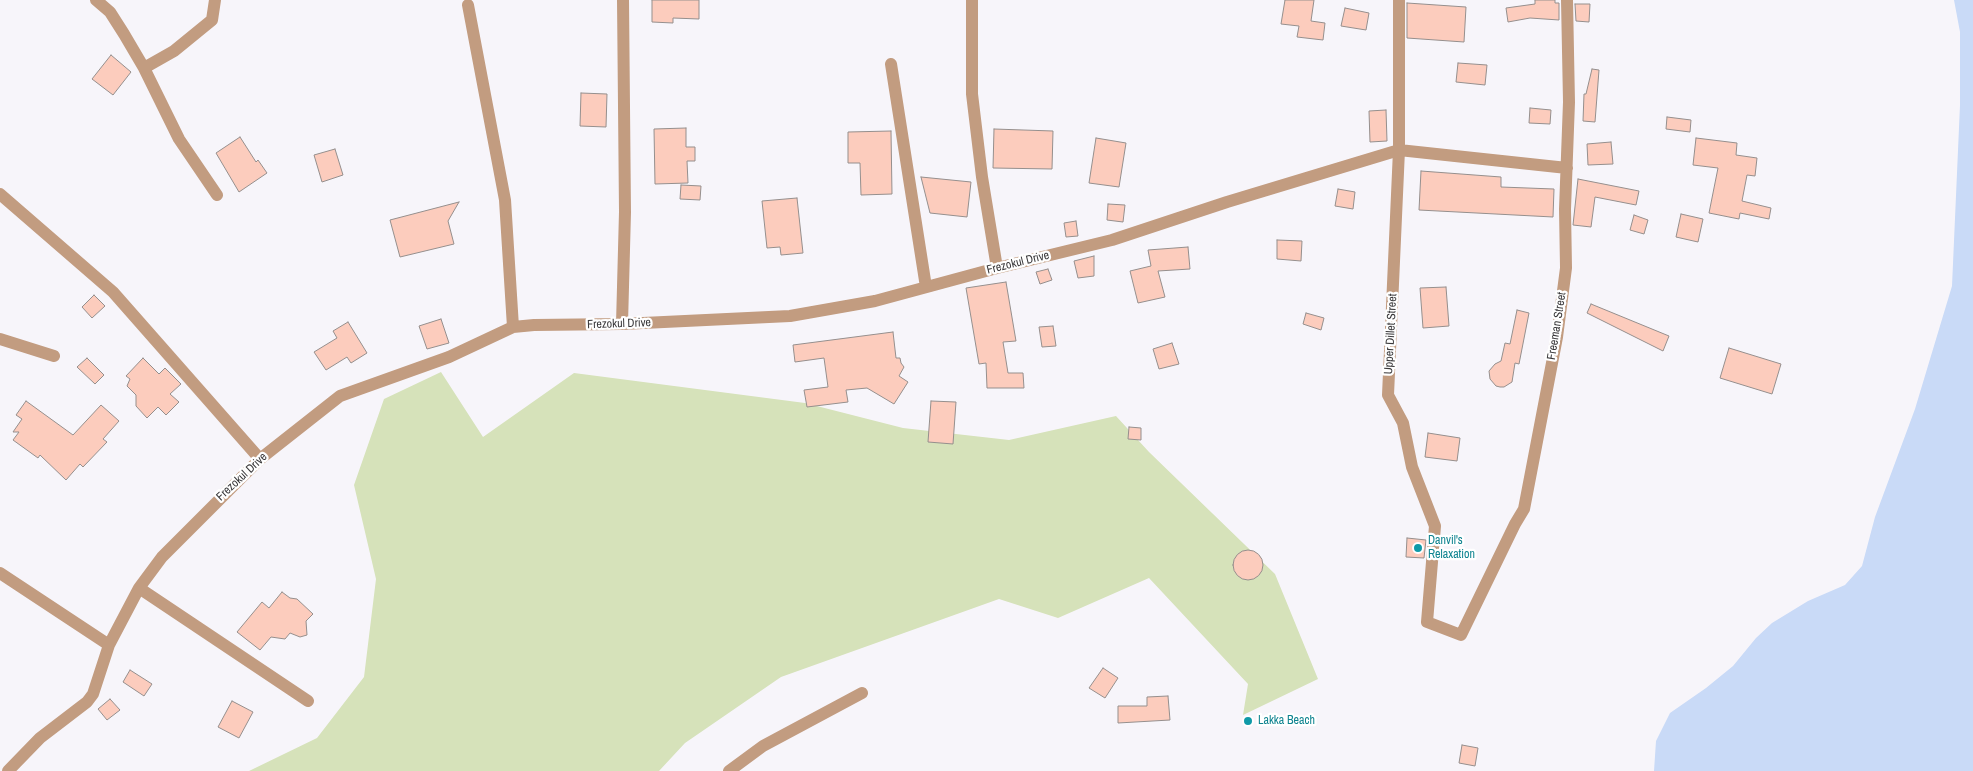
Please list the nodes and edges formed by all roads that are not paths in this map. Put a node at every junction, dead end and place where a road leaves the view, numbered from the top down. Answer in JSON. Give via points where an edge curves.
{"nodes":[{"id":1,"x":96,"y":0,"type":"edge"},
{"id":2,"x":215,"y":0,"type":"edge"},
{"id":3,"x":623,"y":0,"type":"edge"},
{"id":4,"x":972,"y":0,"type":"edge"},
{"id":5,"x":1399,"y":0,"type":"edge"},
{"id":6,"x":1567,"y":0,"type":"edge"},
{"id":7,"x":468,"y":5,"type":"dead end"},
{"id":8,"x":892,"y":64,"type":"dead end"},
{"id":9,"x":144,"y":68,"type":"junction"},
{"id":10,"x":1399,"y":150,"type":"junction"},
{"id":11,"x":1567,"y":168,"type":"junction"},
{"id":12,"x":0,"y":194,"type":"edge"},
{"id":13,"x":216,"y":196,"type":"dead end"},
{"id":14,"x":997,"y":268,"type":"junction"},
{"id":15,"x":926,"y":287,"type":"junction"},
{"id":16,"x":622,"y":324,"type":"junction"},
{"id":17,"x":514,"y":327,"type":"junction"},
{"id":18,"x":0,"y":339,"type":"edge"},
{"id":19,"x":54,"y":356,"type":"dead end"},
{"id":20,"x":260,"y":459,"type":"junction"},
{"id":21,"x":0,"y":573,"type":"edge"},
{"id":22,"x":139,"y":588,"type":"junction"},
{"id":23,"x":1461,"y":636,"type":"joint"},
{"id":24,"x":109,"y":645,"type":"junction"},
{"id":25,"x":862,"y":693,"type":"dead end"},
{"id":26,"x":308,"y":702,"type":"dead end"},
{"id":27,"x":8,"y":771,"type":"edge"},
{"id":28,"x":728,"y":771,"type":"edge"}],
"edges":[{"from":1,"to":9,"type":"street","via":[[110,12]]},
{"from":2,"to":9,"type":"street","via":[[212,20],[174,51]]},
{"from":3,"to":16,"type":"street","via":[[625,212]]},
{"from":4,"to":14,"type":"street","via":[[972,94]]},
{"from":5,"to":10,"type":"street","name":"Upper Dillet Street"},
{"from":6,"to":11,"type":"street","name":"Freeman Street"},
{"from":7,"to":17,"type":"street","via":[[505,200]]},
{"from":8,"to":15,"type":"street"},
{"from":9,"to":13,"type":"street","via":[[179,138]]},
{"from":10,"to":11,"type":"street"},
{"from":10,"to":14,"type":"street","name":"Frezokul Drive","via":[[1112,240]]},
{"from":10,"to":23,"type":"street","name":"Upper Dillet Street","via":[[1388,395],[1403,423],[1412,467],[1435,526],[1427,622]]},
{"from":11,"to":23,"type":"street","name":"Freeman Street","via":[[1566,268],[1557,338],[1524,509]]},
{"from":12,"to":20,"type":"street","via":[[113,292]]},
{"from":14,"to":15,"type":"street","name":"Frezokul Drive"},
{"from":15,"to":16,"type":"street","name":"Frezokul Drive","via":[[875,301],[790,316]]},
{"from":16,"to":17,"type":"street","name":"Frezokul Drive"},
{"from":17,"to":20,"type":"street","name":"Frezokul Drive","via":[[441,360],[340,396]]},
{"from":18,"to":19,"type":"street"},
{"from":20,"to":22,"type":"street","name":"Frezokul Drive","via":[[162,557]]},
{"from":21,"to":24,"type":"street"},
{"from":22,"to":24,"type":"street","name":"Frezokul Drive"},
{"from":22,"to":26,"type":"street"},
{"from":24,"to":27,"type":"street","name":"Frezokul Drive","via":[[88,702],[40,738]]},
{"from":25,"to":28,"type":"street","via":[[764,746]]}]}
